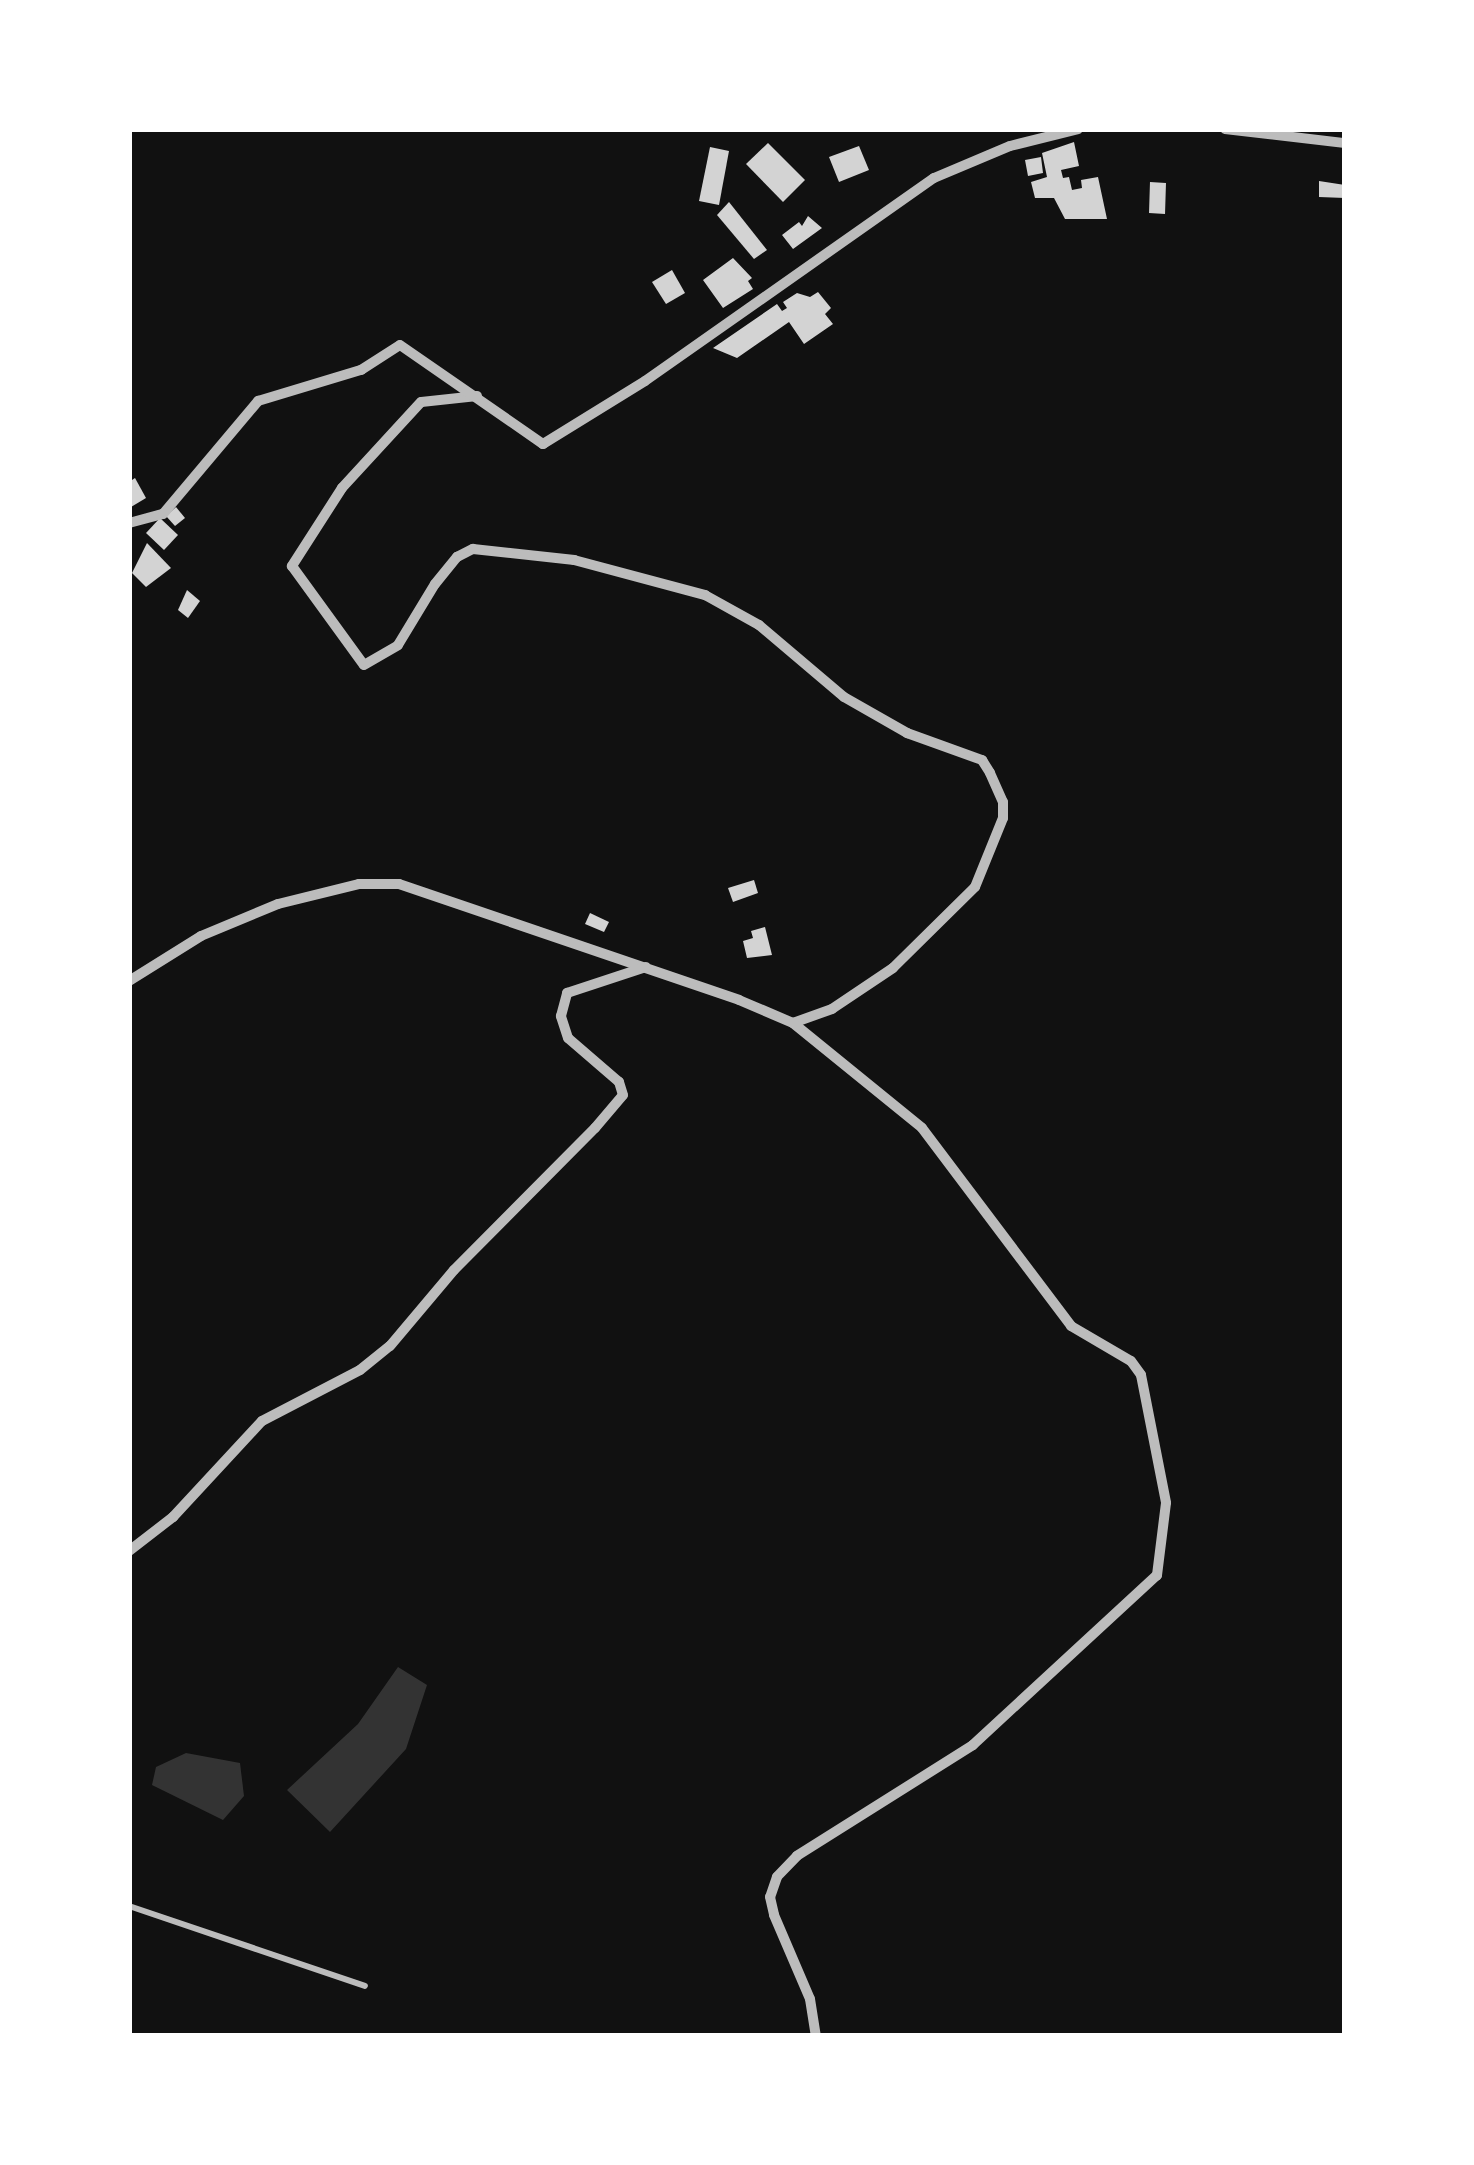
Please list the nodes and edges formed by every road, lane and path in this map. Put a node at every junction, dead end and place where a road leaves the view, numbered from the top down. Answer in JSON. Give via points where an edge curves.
{"nodes":[{"id":1,"x":1078,"y":129,"type":"edge"},
{"id":2,"x":1225,"y":129,"type":"edge"},
{"id":3,"x":1345,"y":143,"type":"edge"},
{"id":4,"x":477,"y":396,"type":"junction"},
{"id":5,"x":129,"y":523,"type":"edge"},
{"id":6,"x":646,"y":967,"type":"junction"},
{"id":7,"x":129,"y":981,"type":"edge"},
{"id":8,"x":793,"y":1023,"type":"junction"},
{"id":9,"x":129,"y":1551,"type":"edge"},
{"id":10,"x":129,"y":1906,"type":"edge"},
{"id":11,"x":365,"y":1986,"type":"dead end"},
{"id":12,"x":816,"y":2036,"type":"edge"}],
"edges":[{"from":1,"to":4,"type":"street","via":[[934,178],[543,444]]},
{"from":2,"to":3,"type":"street"},
{"from":4,"to":5,"type":"street","via":[[400,345],[361,370],[258,401],[163,514]]},
{"from":4,"to":8,"type":"street","via":[[422,402],[342,488],[292,566],[364,665],[398,645],[457,557],[473,549],[574,560],[705,595],[759,625],[844,698],[907,733],[982,760],[990,773],[1003,818],[975,887],[893,968],[832,1009]]},
{"from":6,"to":7,"type":"street","via":[[442,895],[359,884],[278,904],[201,936]]},
{"from":6,"to":8,"type":"street"},
{"from":6,"to":9,"type":"street","via":[[567,993],[561,1016],[568,1038],[619,1082],[623,1095],[595,1128],[390,1346],[262,1421],[173,1517]]},
{"from":8,"to":12,"type":"street","via":[[922,1128],[1071,1327],[1131,1361],[1141,1375],[1166,1504],[1156,1574],[1123,1609],[973,1744],[777,1876],[774,1915],[810,1999]]},
{"from":10,"to":11,"type":"lane"}]}
